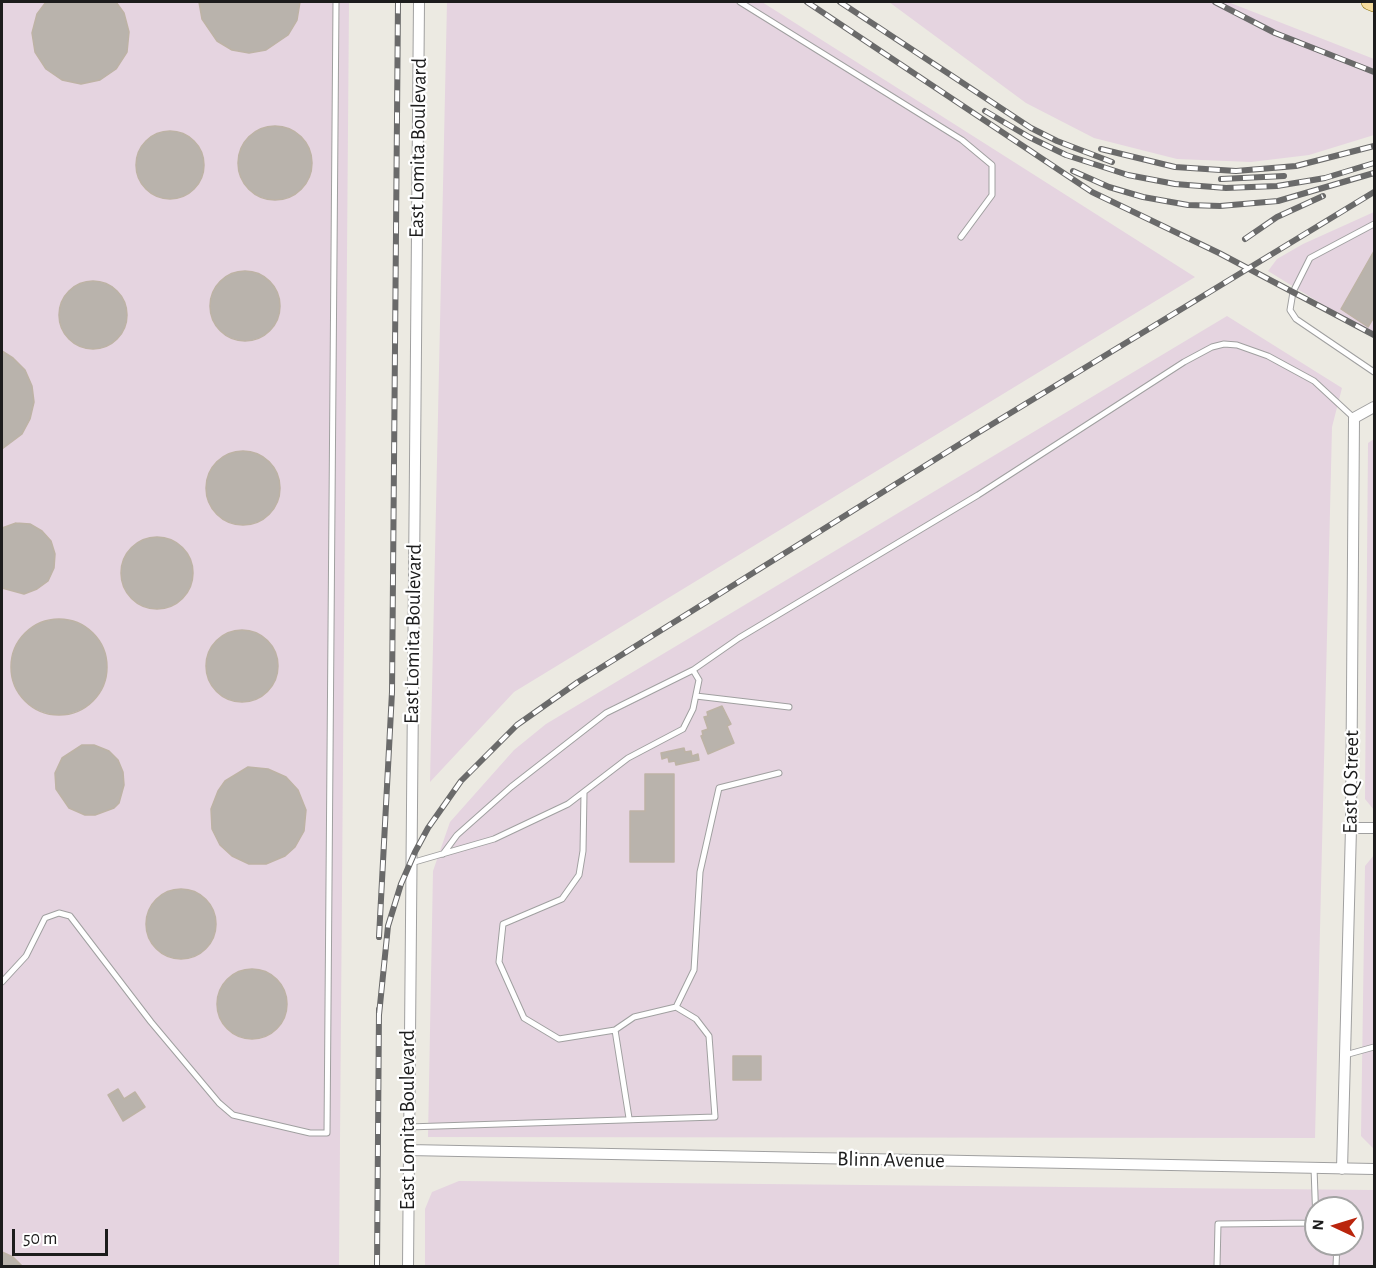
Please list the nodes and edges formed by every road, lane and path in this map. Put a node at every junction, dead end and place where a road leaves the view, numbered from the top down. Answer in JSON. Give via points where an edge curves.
{"nodes":[{"id":1,"x":336,"y":2,"type":"edge"},
{"id":2,"x":419,"y":2,"type":"edge"},
{"id":3,"x":740,"y":2,"type":"edge"},
{"id":4,"x":1369,"y":2,"type":"edge"},
{"id":5,"x":1374,"y":4,"type":"edge"},
{"id":6,"x":1374,"y":224,"type":"edge"},
{"id":7,"x":961,"y":237,"type":"dead end"},
{"id":8,"x":1374,"y":372,"type":"edge"},
{"id":9,"x":1374,"y":407,"type":"edge"},
{"id":10,"x":1354,"y":418,"type":"junction"},
{"id":11,"x":693,"y":670,"type":"junction"},
{"id":12,"x":696,"y":696,"type":"junction"},
{"id":13,"x":789,"y":706,"type":"dead end"},
{"id":14,"x":779,"y":773,"type":"dead end"},
{"id":15,"x":584,"y":793,"type":"junction"},
{"id":16,"x":1351,"y":828,"type":"junction"},
{"id":17,"x":1374,"y":828,"type":"edge"},
{"id":18,"x":443,"y":854,"type":"junction"},
{"id":19,"x":410,"y":863,"type":"junction"},
{"id":20,"x":2,"y":982,"type":"edge"},
{"id":21,"x":676,"y":1007,"type":"junction"},
{"id":22,"x":615,"y":1030,"type":"junction"},
{"id":23,"x":1374,"y":1047,"type":"edge"},
{"id":24,"x":1345,"y":1055,"type":"junction"},
{"id":25,"x":629,"y":1118,"type":"junction"},
{"id":26,"x":408,"y":1127,"type":"junction"},
{"id":27,"x":408,"y":1150,"type":"junction"},
{"id":28,"x":1314,"y":1168,"type":"junction"},
{"id":29,"x":1342,"y":1169,"type":"junction"},
{"id":30,"x":1374,"y":1169,"type":"edge"},
{"id":31,"x":408,"y":1266,"type":"edge"},
{"id":32,"x":1216,"y":1266,"type":"edge"}],
"edges":[{"from":1,"to":20,"type":"lane","via":[[327,1133],[310,1133],[233,1115],[151,1022],[70,916],[59,913],[45,918],[26,956]]},
{"from":2,"to":19,"type":"street","name":"East Lomita Boulevard"},
{"from":3,"to":7,"type":"lane","via":[[962,140],[992,165],[992,195]]},
{"from":4,"to":5,"type":"main road"},
{"from":6,"to":8,"type":"lane","via":[[1310,258],[1293,292],[1290,310],[1296,319]]},
{"from":9,"to":10,"type":"street"},
{"from":10,"to":11,"type":"lane","via":[[1314,381],[1268,356],[1237,345],[1212,347]]},
{"from":10,"to":16,"type":"street","name":"East Q Street"},
{"from":11,"to":12,"type":"lane","via":[[699,680]]},
{"from":11,"to":18,"type":"lane","via":[[606,713],[511,787],[457,835]]},
{"from":12,"to":13,"type":"lane"},
{"from":12,"to":15,"type":"lane","via":[[683,729],[628,758]]},
{"from":14,"to":21,"type":"lane","via":[[719,788],[700,872],[694,970]]},
{"from":15,"to":18,"type":"lane","via":[[494,839]]},
{"from":15,"to":22,"type":"lane","via":[[579,875],[562,899],[502,924],[499,962],[524,1018],[533,1024],[560,1039]]},
{"from":16,"to":17,"type":"street"},
{"from":16,"to":24,"type":"street","name":"East Q Street"},
{"from":18,"to":19,"type":"lane"},
{"from":19,"to":26,"type":"street","name":"East Lomita Boulevard"},
{"from":21,"to":22,"type":"lane","via":[[634,1017]]},
{"from":21,"to":25,"type":"lane","via":[[696,1019],[709,1036],[715,1117]]},
{"from":22,"to":25,"type":"lane"},
{"from":23,"to":24,"type":"lane"},
{"from":24,"to":29,"type":"street","name":"East Q Street"},
{"from":25,"to":26,"type":"lane"},
{"from":26,"to":27,"type":"street","name":"East Lomita Boulevard"},
{"from":27,"to":28,"type":"street","name":"Blinn Avenue"},
{"from":27,"to":31,"type":"street","name":"East Lomita Boulevard"},
{"from":28,"to":29,"type":"street","name":"Blinn Avenue"},
{"from":28,"to":32,"type":"lane","via":[[1316,1223],[1218,1224]]},
{"from":29,"to":30,"type":"street","name":"Blinn Avenue"}]}
